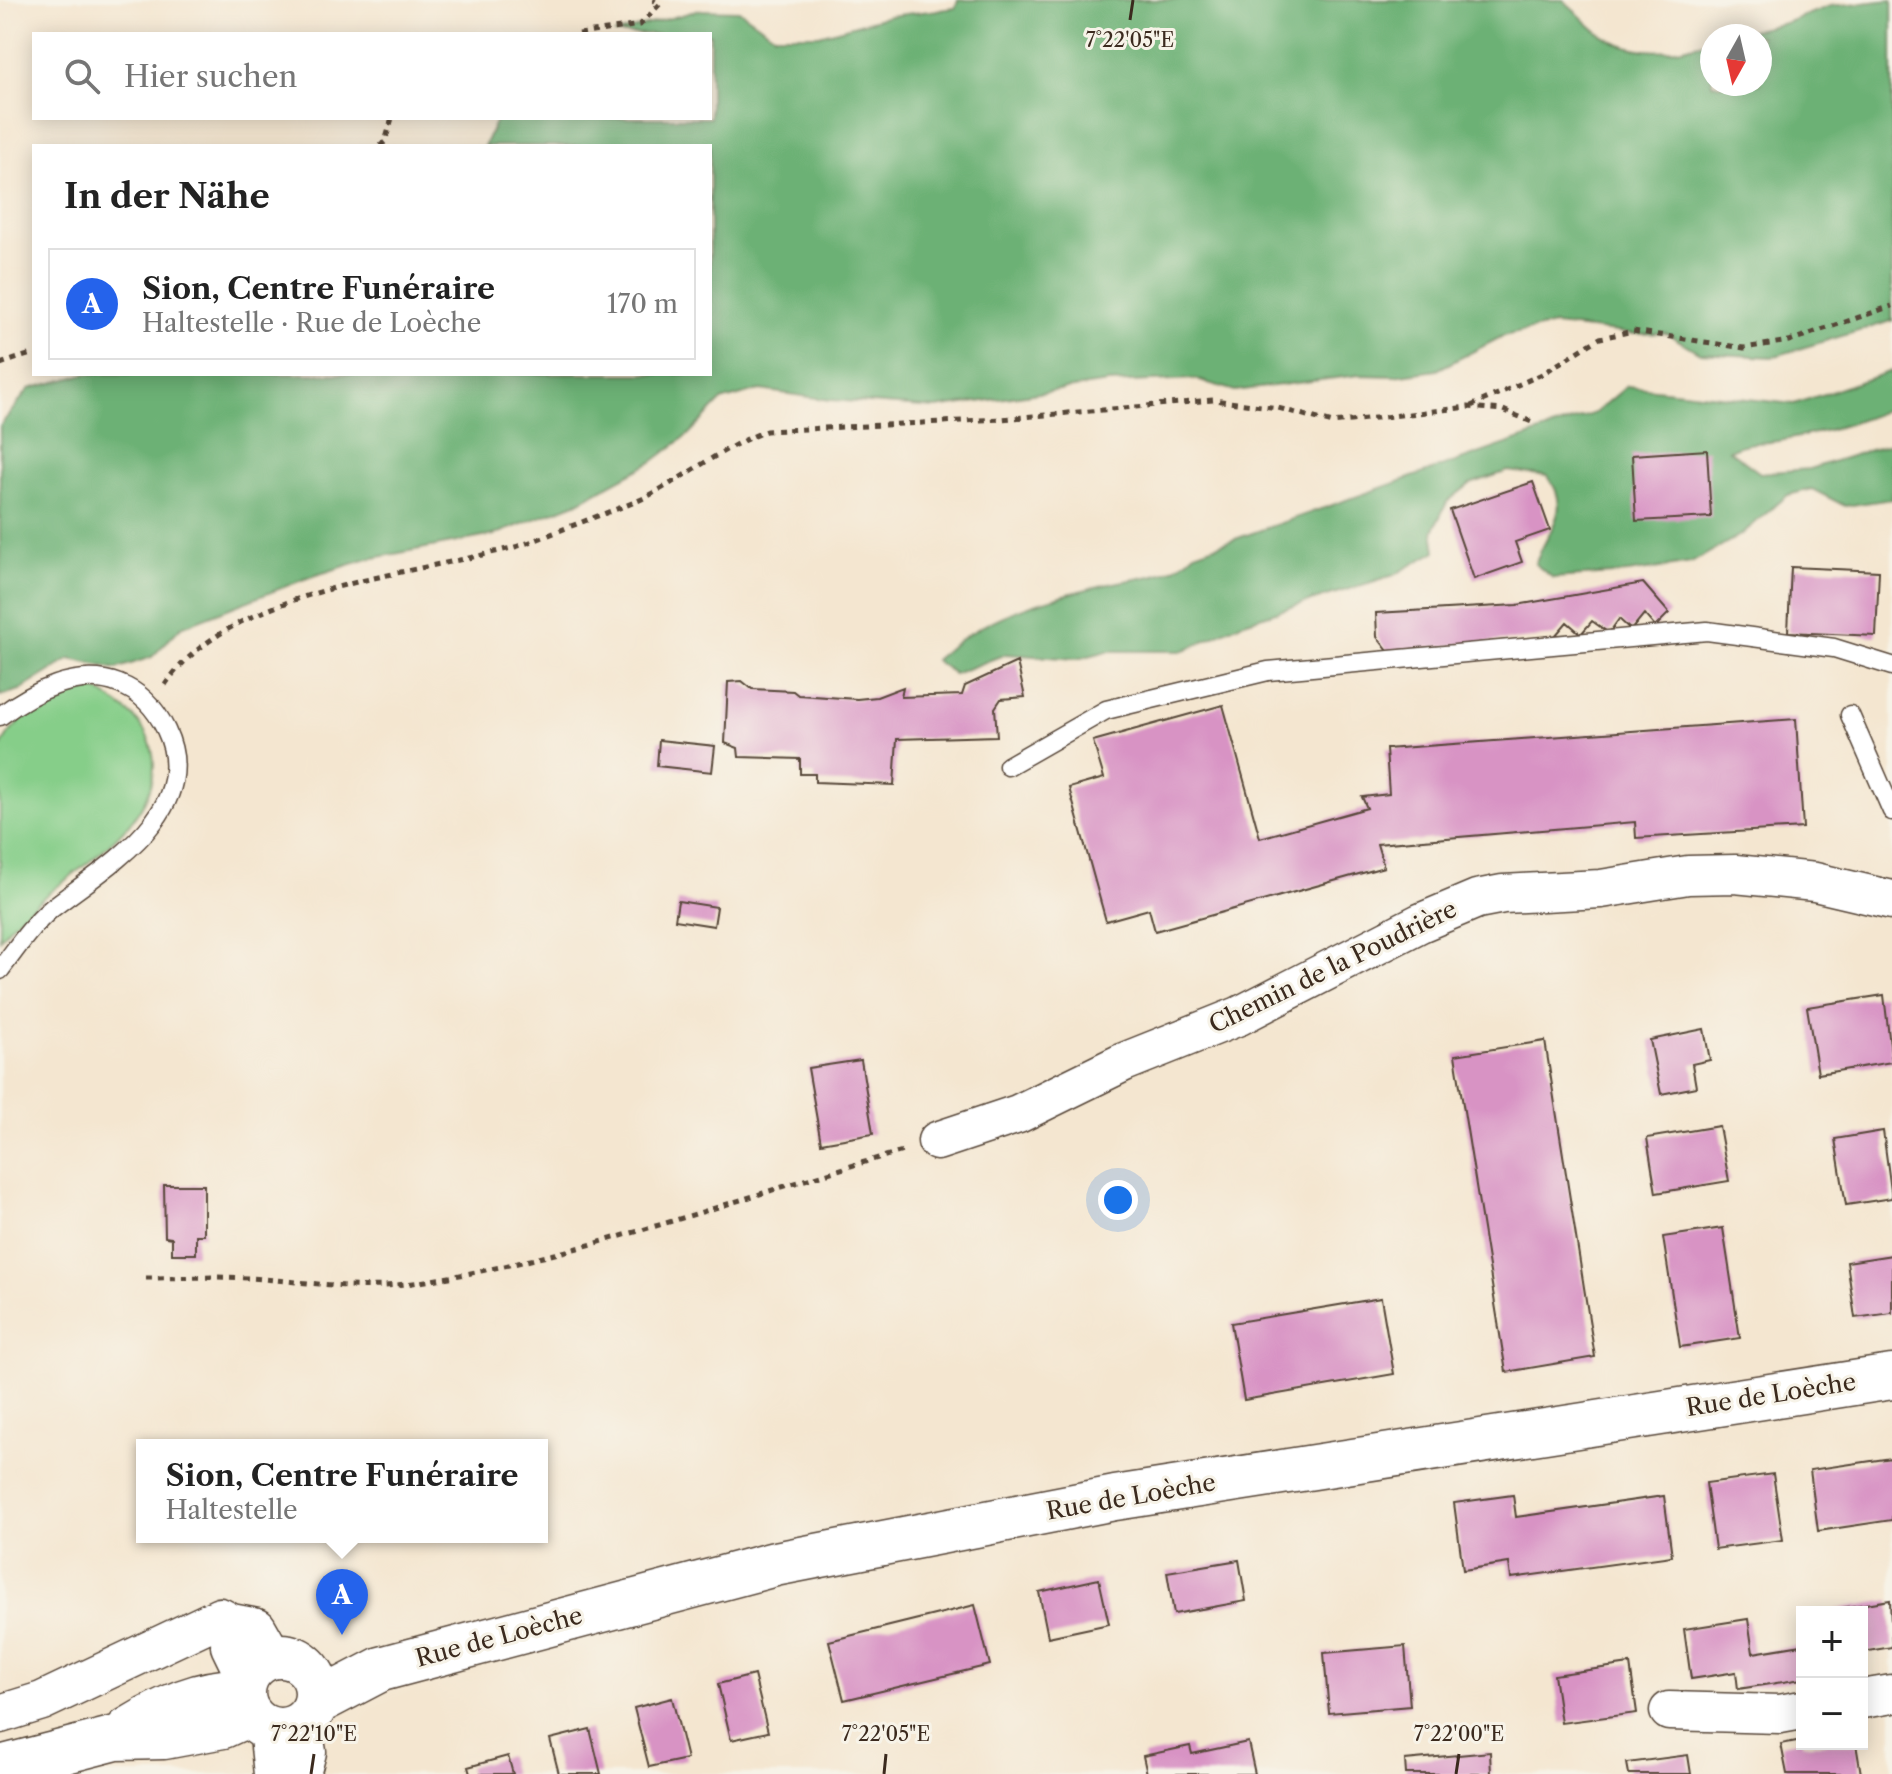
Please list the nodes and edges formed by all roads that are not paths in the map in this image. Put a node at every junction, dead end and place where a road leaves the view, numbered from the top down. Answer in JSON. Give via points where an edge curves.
{"nodes":[{"id":1,"x":1892,"y":666,"type":"edge"},
{"id":2,"x":1850,"y":715,"type":"dead end"},
{"id":3,"x":0,"y":716,"type":"edge"},
{"id":4,"x":1008,"y":766,"type":"dead end"},
{"id":5,"x":1892,"y":811,"type":"edge"},
{"id":6,"x":1892,"y":900,"type":"edge"},
{"id":7,"x":0,"y":970,"type":"edge"},
{"id":8,"x":937,"y":1141,"type":"road end"},
{"id":9,"x":1892,"y":1377,"type":"edge"},
{"id":10,"x":1892,"y":1694,"type":"edge"},
{"id":11,"x":276,"y":1695,"type":"junction"},
{"id":12,"x":1868,"y":1698,"type":"edge"},
{"id":13,"x":1669,"y":1711,"type":"dead end"},
{"id":14,"x":1796,"y":1711,"type":"edge"},
{"id":15,"x":0,"y":1714,"type":"edge"},
{"id":16,"x":0,"y":1768,"type":"edge"},
{"id":17,"x":273,"y":1774,"type":"edge"},
{"id":18,"x":301,"y":1774,"type":"edge"}],
"edges":[{"from":1,"to":4,"type":"lane","via":[[1834,648],[1707,631],[1268,671],[1106,710]]},
{"from":2,"to":5,"type":"lane"},
{"from":3,"to":7,"type":"lane","via":[[47,688],[73,680],[116,682],[133,690],[161,720],[175,767],[163,808],[133,846],[37,923]]},
{"from":6,"to":8,"type":"street","name":"Chemin de la Poudrière","via":[[1815,882],[1735,874],[1477,899],[1239,1016],[1124,1062],[1018,1114]]},
{"from":9,"to":11,"type":"street","name":"Rue de Loèche","via":[[1115,1498],[944,1530],[775,1564]]},
{"from":10,"to":12,"type":"street"},
{"from":11,"to":15,"type":"street","via":[[257,1628],[220,1617],[42,1701]]},
{"from":11,"to":16,"type":"street","name":"Rue de Loèche","via":[[223,1726],[164,1737],[116,1738]]},
{"from":11,"to":17,"type":"street"},
{"from":11,"to":18,"type":"street","via":[[307,1752]]},
{"from":13,"to":14,"type":"street"}]}
